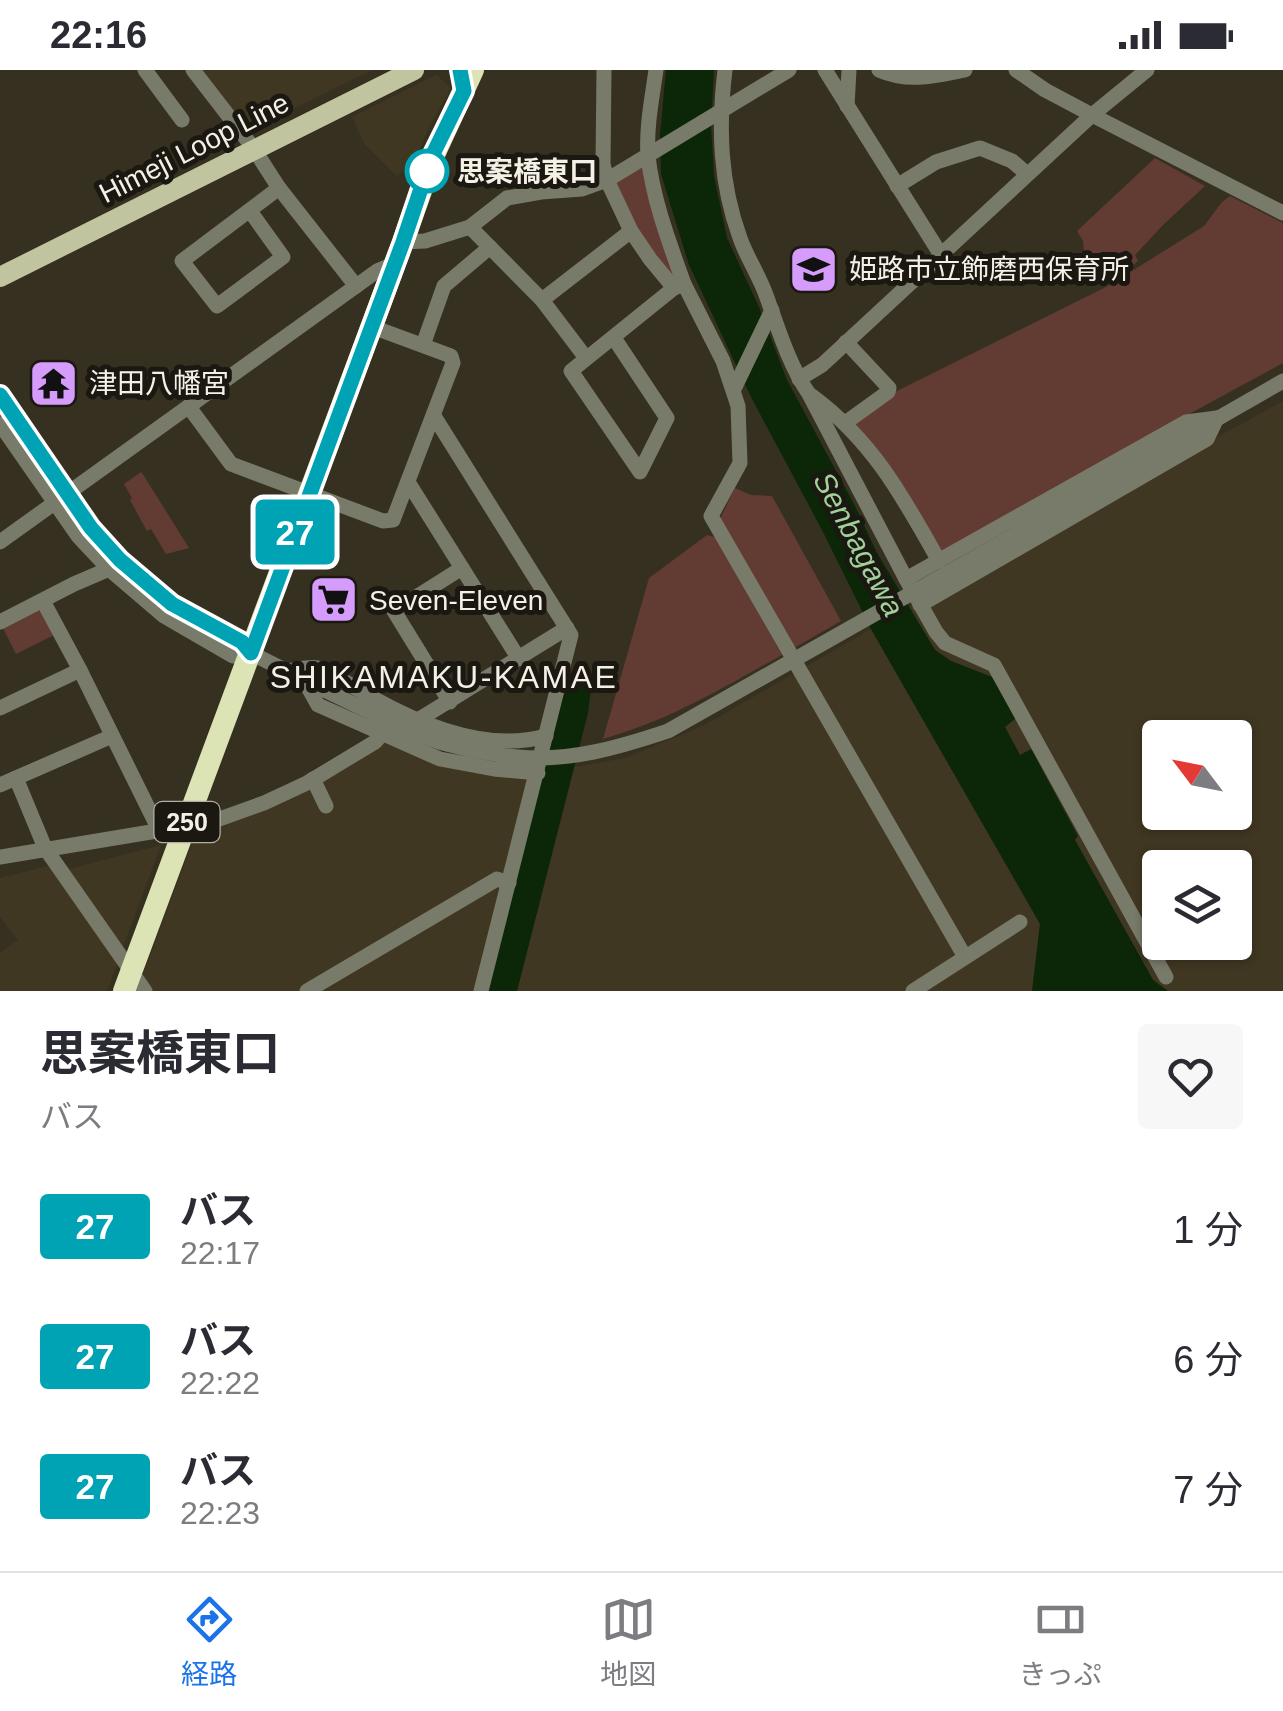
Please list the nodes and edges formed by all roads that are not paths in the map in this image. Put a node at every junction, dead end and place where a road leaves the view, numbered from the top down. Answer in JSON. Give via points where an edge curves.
{"nodes":[{"id":1,"x":145,"y":70,"type":"edge"},
{"id":2,"x":194,"y":70,"type":"edge"},
{"id":3,"x":414,"y":70,"type":"edge"},
{"id":4,"x":484,"y":70,"type":"edge"},
{"id":5,"x":604,"y":70,"type":"edge"},
{"id":6,"x":656,"y":70,"type":"edge"},
{"id":7,"x":724,"y":70,"type":"edge"},
{"id":8,"x":789,"y":70,"type":"edge"},
{"id":9,"x":824,"y":70,"type":"edge"},
{"id":10,"x":849,"y":70,"type":"edge"},
{"id":11,"x":880,"y":70,"type":"edge"},
{"id":12,"x":965,"y":70,"type":"edge"},
{"id":13,"x":1016,"y":70,"type":"edge"},
{"id":14,"x":1140,"y":72,"type":"edge"},
{"id":15,"x":466,"y":77,"type":"edge"},
{"id":16,"x":847,"y":106,"type":"junction"},
{"id":17,"x":720,"y":113,"type":"junction"},
{"id":18,"x":1092,"y":115,"type":"junction"},
{"id":19,"x":182,"y":120,"type":"dead end"},
{"id":20,"x":254,"y":149,"type":"junction"},
{"id":21,"x":648,"y":155,"type":"junction"},
{"id":22,"x":1026,"y":174,"type":"junction"},
{"id":23,"x":607,"y":180,"type":"junction"},
{"id":24,"x":897,"y":186,"type":"junction"},
{"id":25,"x":279,"y":188,"type":"junction"},
{"id":26,"x":250,"y":211,"type":"junction"},
{"id":27,"x":1283,"y":213,"type":"edge"},
{"id":28,"x":470,"y":227,"type":"junction"},
{"id":29,"x":631,"y":231,"type":"junction"},
{"id":30,"x":403,"y":242,"type":"junction"},
{"id":31,"x":490,"y":247,"type":"junction"},
{"id":32,"x":941,"y":255,"type":"junction"},
{"id":33,"x":394,"y":264,"type":"junction"},
{"id":34,"x":0,"y":277,"type":"edge"},
{"id":35,"x":356,"y":286,"type":"junction"},
{"id":36,"x":679,"y":286,"type":"junction"},
{"id":37,"x":542,"y":300,"type":"junction"},
{"id":38,"x":772,"y":310,"type":"junction"},
{"id":39,"x":370,"y":326,"type":"junction"},
{"id":40,"x":614,"y":338,"type":"junction"},
{"id":41,"x":846,"y":342,"type":"junction"},
{"id":42,"x":423,"y":345,"type":"junction"},
{"id":43,"x":586,"y":358,"type":"junction"},
{"id":44,"x":799,"y":379,"type":"junction"},
{"id":45,"x":1283,"y":381,"type":"edge"},
{"id":46,"x":734,"y":389,"type":"junction"},
{"id":47,"x":809,"y":394,"type":"junction"},
{"id":48,"x":0,"y":396,"type":"edge"},
{"id":49,"x":189,"y":407,"type":"junction"},
{"id":50,"x":434,"y":416,"type":"junction"},
{"id":51,"x":1217,"y":418,"type":"junction"},
{"id":52,"x":846,"y":423,"type":"junction"},
{"id":53,"x":0,"y":424,"type":"edge"},
{"id":54,"x":408,"y":482,"type":"junction"},
{"id":55,"x":309,"y":494,"type":"junction"},
{"id":56,"x":61,"y":500,"type":"junction"},
{"id":57,"x":0,"y":542,"type":"edge"},
{"id":58,"x":939,"y":561,"type":"junction"},
{"id":59,"x":462,"y":568,"type":"junction"},
{"id":60,"x":109,"y":569,"type":"junction"},
{"id":61,"x":906,"y":580,"type":"junction"},
{"id":62,"x":43,"y":601,"type":"junction"},
{"id":63,"x":920,"y":605,"type":"junction"},
{"id":64,"x":0,"y":622,"type":"edge"},
{"id":65,"x":567,"y":628,"type":"junction"},
{"id":66,"x":251,"y":653,"type":"junction"},
{"id":67,"x":519,"y":659,"type":"junction"},
{"id":68,"x":80,"y":670,"type":"junction"},
{"id":69,"x":286,"y":671,"type":"junction"},
{"id":70,"x":304,"y":680,"type":"junction"},
{"id":71,"x":450,"y":702,"type":"junction"},
{"id":72,"x":0,"y":708,"type":"edge"},
{"id":73,"x":418,"y":720,"type":"junction"},
{"id":74,"x":382,"y":734,"type":"junction"},
{"id":75,"x":112,"y":736,"type":"junction"},
{"id":76,"x":546,"y":736,"type":"junction"},
{"id":77,"x":538,"y":773,"type":"junction"},
{"id":78,"x":313,"y":779,"type":"junction"},
{"id":79,"x":8,"y":781,"type":"edge"},
{"id":80,"x":326,"y":806,"type":"dead end"},
{"id":81,"x":185,"y":827,"type":"junction"},
{"id":82,"x":160,"y":832,"type":"junction"},
{"id":83,"x":45,"y":848,"type":"junction"},
{"id":84,"x":0,"y":857,"type":"edge"},
{"id":85,"x":509,"y":883,"type":"junction"},
{"id":86,"x":1020,"y":922,"type":"dead end"},
{"id":87,"x":965,"y":957,"type":"junction"},
{"id":88,"x":1166,"y":977,"type":"dead end"},
{"id":89,"x":128,"y":981,"type":"edge"},
{"id":90,"x":145,"y":991,"type":"edge"},
{"id":91,"x":307,"y":991,"type":"edge"},
{"id":92,"x":481,"y":991,"type":"edge"},
{"id":93,"x":913,"y":991,"type":"edge"}],
"edges":[{"from":1,"to":19,"type":"street"},
{"from":2,"to":20,"type":"street"},
{"from":3,"to":20,"type":"main road","name":"Himeji Loop Line"},
{"from":4,"to":15,"type":"highway","number":"250"},
{"from":5,"to":23,"type":"street"},
{"from":6,"to":21,"type":"street"},
{"from":7,"to":17,"type":"street"},
{"from":8,"to":17,"type":"street"},
{"from":9,"to":16,"type":"street"},
{"from":10,"to":16,"type":"street"},
{"from":11,"to":12,"type":"street","via":[[916,79]]},
{"from":13,"to":18,"type":"street"},
{"from":14,"to":18,"type":"street"},
{"from":15,"to":30,"type":"highway","number":"250"},
{"from":16,"to":24,"type":"street"},
{"from":17,"to":21,"type":"street"},
{"from":17,"to":38,"type":"street","via":[[728,197]]},
{"from":18,"to":22,"type":"street"},
{"from":18,"to":27,"type":"street"},
{"from":20,"to":25,"type":"street"},
{"from":20,"to":34,"type":"main road","name":"Himeji Loop Line"},
{"from":21,"to":23,"type":"street"},
{"from":21,"to":36,"type":"street"},
{"from":22,"to":24,"type":"street","via":[[980,148],[936,162]]},
{"from":22,"to":32,"type":"street"},
{"from":23,"to":28,"type":"street","via":[[507,198]]},
{"from":23,"to":29,"type":"street"},
{"from":24,"to":32,"type":"street"},
{"from":25,"to":26,"type":"street"},
{"from":25,"to":35,"type":"street"},
{"from":26,"to":26,"type":"street","via":[[182,261],[217,306],[283,257]]},
{"from":28,"to":30,"type":"street"},
{"from":28,"to":31,"type":"street"},
{"from":29,"to":36,"type":"street"},
{"from":29,"to":37,"type":"street"},
{"from":30,"to":33,"type":"highway","number":"250"},
{"from":31,"to":37,"type":"street"},
{"from":31,"to":42,"type":"street","via":[[444,286]]},
{"from":32,"to":41,"type":"street"},
{"from":33,"to":35,"type":"street"},
{"from":33,"to":39,"type":"highway","number":"250"},
{"from":35,"to":49,"type":"street"},
{"from":36,"to":40,"type":"street"},
{"from":36,"to":46,"type":"street"},
{"from":37,"to":43,"type":"street"},
{"from":38,"to":44,"type":"street"},
{"from":38,"to":46,"type":"street"},
{"from":39,"to":42,"type":"street"},
{"from":39,"to":55,"type":"highway","number":"250"},
{"from":40,"to":43,"type":"street"},
{"from":40,"to":43,"type":"street","via":[[667,418],[640,472],[571,371]]},
{"from":41,"to":44,"type":"street"},
{"from":41,"to":52,"type":"street","via":[[889,388]]},
{"from":42,"to":50,"type":"street","via":[[451,356]]},
{"from":44,"to":47,"type":"street"},
{"from":45,"to":51,"type":"street"},
{"from":46,"to":87,"type":"street","via":[[740,462],[711,516]]},
{"from":47,"to":52,"type":"street"},
{"from":47,"to":61,"type":"street"},
{"from":48,"to":56,"type":"street"},
{"from":49,"to":55,"type":"street","via":[[231,464]]},
{"from":49,"to":56,"type":"street"},
{"from":50,"to":54,"type":"street"},
{"from":50,"to":65,"type":"street"},
{"from":51,"to":58,"type":"street","via":[[1186,422]]},
{"from":51,"to":63,"type":"street","via":[[1207,439]]},
{"from":51,"to":70,"type":"street","bridge":true,"via":[[668,731],[620,747],[521,758],[470,750],[407,730]]},
{"from":52,"to":58,"type":"street","via":[[898,488]]},
{"from":53,"to":56,"type":"street"},
{"from":54,"to":55,"type":"street","via":[[394,520]]},
{"from":54,"to":59,"type":"street"},
{"from":55,"to":66,"type":"highway","number":"250"},
{"from":56,"to":57,"type":"street"},
{"from":56,"to":60,"type":"street","via":[[78,536]]},
{"from":56,"to":66,"type":"street","via":[[172,604]]},
{"from":58,"to":61,"type":"street"},
{"from":59,"to":67,"type":"street"},
{"from":59,"to":71,"type":"street","via":[[394,611]]},
{"from":60,"to":62,"type":"street"},
{"from":60,"to":66,"type":"street","via":[[164,616],[233,656]]},
{"from":61,"to":63,"type":"street"},
{"from":62,"to":64,"type":"street"},
{"from":62,"to":68,"type":"street"},
{"from":63,"to":88,"type":"street","via":[[944,643],[994,666]]},
{"from":65,"to":67,"type":"street"},
{"from":65,"to":76,"type":"street","via":[[571,635]]},
{"from":66,"to":69,"type":"street"},
{"from":66,"to":81,"type":"highway","number":"250"},
{"from":67,"to":71,"type":"street"},
{"from":68,"to":72,"type":"street"},
{"from":68,"to":75,"type":"street"},
{"from":69,"to":70,"type":"street"},
{"from":69,"to":73,"type":"street","via":[[316,667]]},
{"from":70,"to":74,"type":"street","via":[[318,705]]},
{"from":71,"to":73,"type":"street"},
{"from":73,"to":76,"type":"street","via":[[485,739]]},
{"from":74,"to":77,"type":"street","via":[[440,759]]},
{"from":74,"to":78,"type":"street"},
{"from":75,"to":79,"type":"street"},
{"from":75,"to":82,"type":"street"},
{"from":76,"to":77,"type":"street"},
{"from":77,"to":85,"type":"street"},
{"from":78,"to":80,"type":"street"},
{"from":78,"to":81,"type":"street","via":[[264,803]]},
{"from":79,"to":83,"type":"street"},
{"from":81,"to":82,"type":"street"},
{"from":81,"to":89,"type":"highway","number":"250"},
{"from":82,"to":83,"type":"street"},
{"from":83,"to":84,"type":"street"},
{"from":83,"to":89,"type":"street"},
{"from":85,"to":91,"type":"street","via":[[497,879]]},
{"from":85,"to":92,"type":"street"},
{"from":86,"to":87,"type":"street"},
{"from":87,"to":93,"type":"street"},
{"from":89,"to":90,"type":"street"}]}
